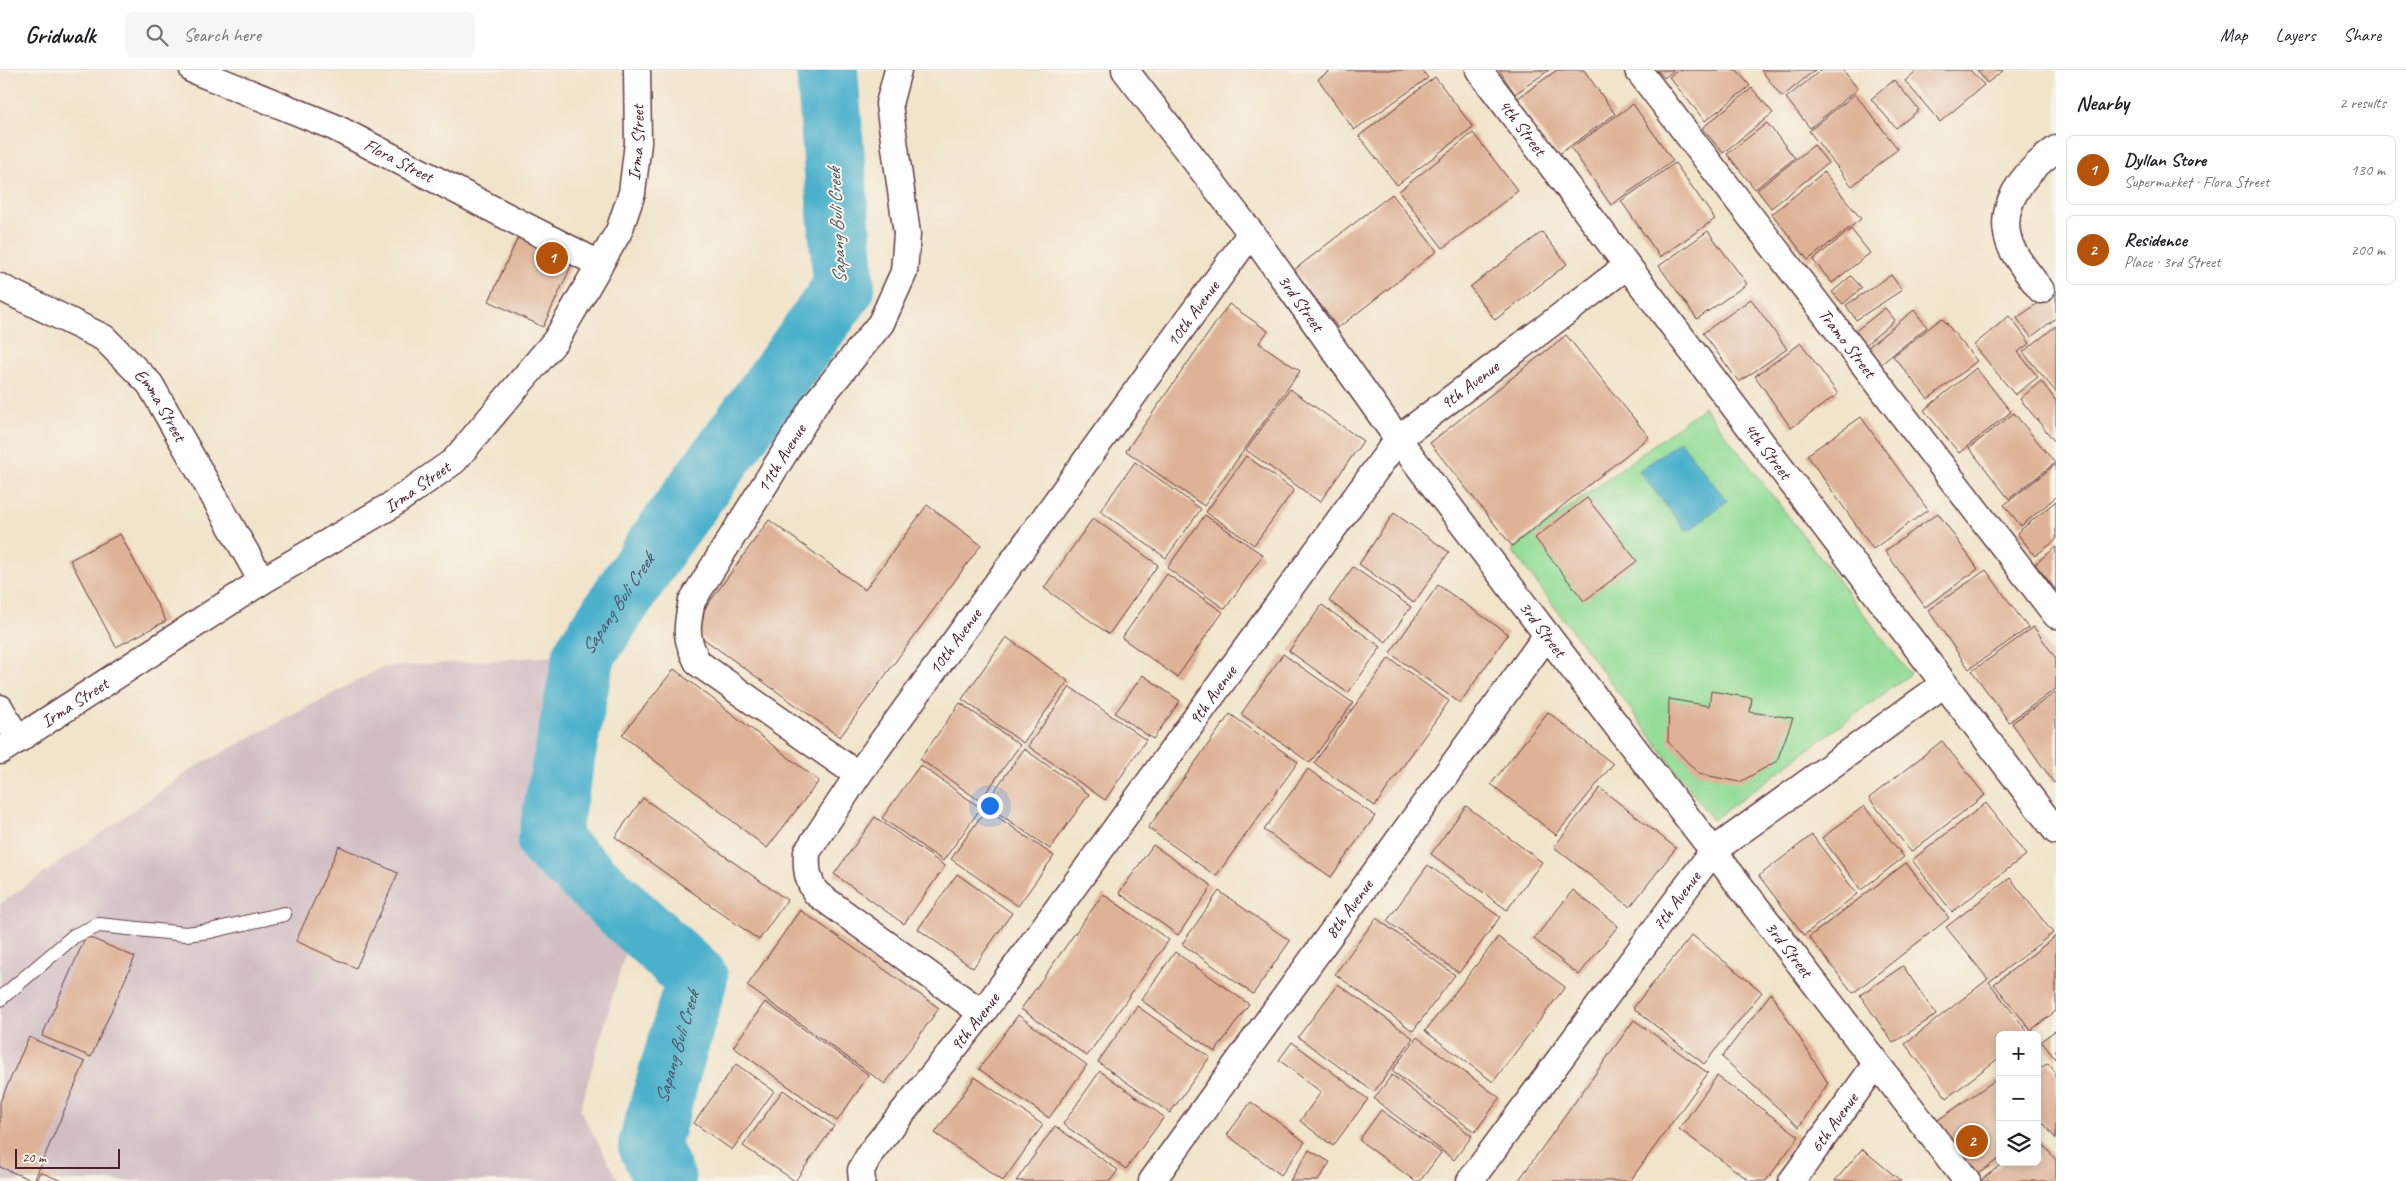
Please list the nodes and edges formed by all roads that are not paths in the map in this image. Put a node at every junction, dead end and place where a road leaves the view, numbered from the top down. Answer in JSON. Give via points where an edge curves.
{"nodes":[{"id":1,"x":193,"y":70,"type":"edge"},
{"id":2,"x":637,"y":70,"type":"edge"},
{"id":3,"x":898,"y":70,"type":"edge"},
{"id":4,"x":1125,"y":70,"type":"edge"},
{"id":5,"x":1479,"y":70,"type":"edge"},
{"id":6,"x":1638,"y":70,"type":"edge"},
{"id":7,"x":2056,"y":149,"type":"edge"},
{"id":8,"x":1251,"y":234,"type":"junction"},
{"id":9,"x":599,"y":264,"type":"junction"},
{"id":10,"x":1627,"y":266,"type":"junction"},
{"id":11,"x":0,"y":287,"type":"edge"},
{"id":12,"x":2041,"y":290,"type":"dead end"},
{"id":13,"x":1398,"y":439,"type":"junction"},
{"id":14,"x":262,"y":581,"type":"junction"},
{"id":15,"x":2056,"y":615,"type":"edge"},
{"id":16,"x":1547,"y":635,"type":"junction"},
{"id":17,"x":1944,"y":684,"type":"junction"},
{"id":18,"x":0,"y":708,"type":"edge"},
{"id":19,"x":9,"y":746,"type":"edge"},
{"id":20,"x":858,"y":775,"type":"junction"},
{"id":21,"x":2056,"y":832,"type":"edge"},
{"id":22,"x":1713,"y":852,"type":"junction"},
{"id":23,"x":284,"y":914,"type":"dead end"},
{"id":24,"x":0,"y":999,"type":"edge"},
{"id":25,"x":982,"y":1013,"type":"junction"},
{"id":26,"x":1876,"y":1064,"type":"junction"},
{"id":27,"x":862,"y":1181,"type":"edge"},
{"id":28,"x":1152,"y":1181,"type":"edge"},
{"id":29,"x":1470,"y":1181,"type":"edge"},
{"id":30,"x":1792,"y":1181,"type":"edge"},
{"id":31,"x":1967,"y":1181,"type":"edge"}],
"edges":[{"from":1,"to":9,"type":"street","name":"Flora Street","via":[[334,127]]},
{"from":2,"to":9,"type":"street","name":"Irma Street","via":[[638,143],[632,193],[619,231]]},
{"from":3,"to":20,"type":"street","name":"11th Avenue","via":[[890,104],[907,234],[904,272],[881,323],[815,404],[692,601],[688,621],[688,644],[698,663]]},
{"from":4,"to":8,"type":"street","name":"3rd Street"},
{"from":5,"to":10,"type":"street","name":"4th Street"},
{"from":6,"to":15,"type":"street","name":"Tramo Street"},
{"from":7,"to":12,"type":"street","via":[[2024,177],[2010,199],[2004,225],[2012,249]]},
{"from":8,"to":13,"type":"street","name":"3rd Street"},
{"from":8,"to":20,"type":"street","name":"10th Avenue"},
{"from":9,"to":14,"type":"street","name":"Irma Street","via":[[556,340],[454,461],[390,506]]},
{"from":10,"to":13,"type":"street","name":"9th Avenue"},
{"from":10,"to":17,"type":"street","name":"4th Street"},
{"from":11,"to":14,"type":"street","name":"Emma Street","via":[[104,338],[150,384]]},
{"from":13,"to":16,"type":"street","name":"3rd Street"},
{"from":13,"to":25,"type":"street","name":"9th Avenue"},
{"from":14,"to":19,"type":"street","name":"Irma Street"},
{"from":16,"to":22,"type":"street","name":"3rd Street"},
{"from":16,"to":28,"type":"street","name":"8th Avenue"},
{"from":17,"to":21,"type":"street","name":"4th Street"},
{"from":17,"to":22,"type":"street","name":"7th Avenue"},
{"from":18,"to":19,"type":"street"},
{"from":20,"to":25,"type":"street","name":"10th Avenue","via":[[807,852],[808,881],[830,905]]},
{"from":22,"to":26,"type":"street","name":"3rd Street"},
{"from":22,"to":29,"type":"street","name":"7th Avenue"},
{"from":23,"to":24,"type":"lane","via":[[186,934],[99,925],[74,936]]},
{"from":25,"to":27,"type":"street","name":"9th Avenue","via":[[870,1152],[861,1170]]},
{"from":26,"to":30,"type":"street","name":"6th Avenue"},
{"from":26,"to":31,"type":"street","name":"3rd Street"}]}
